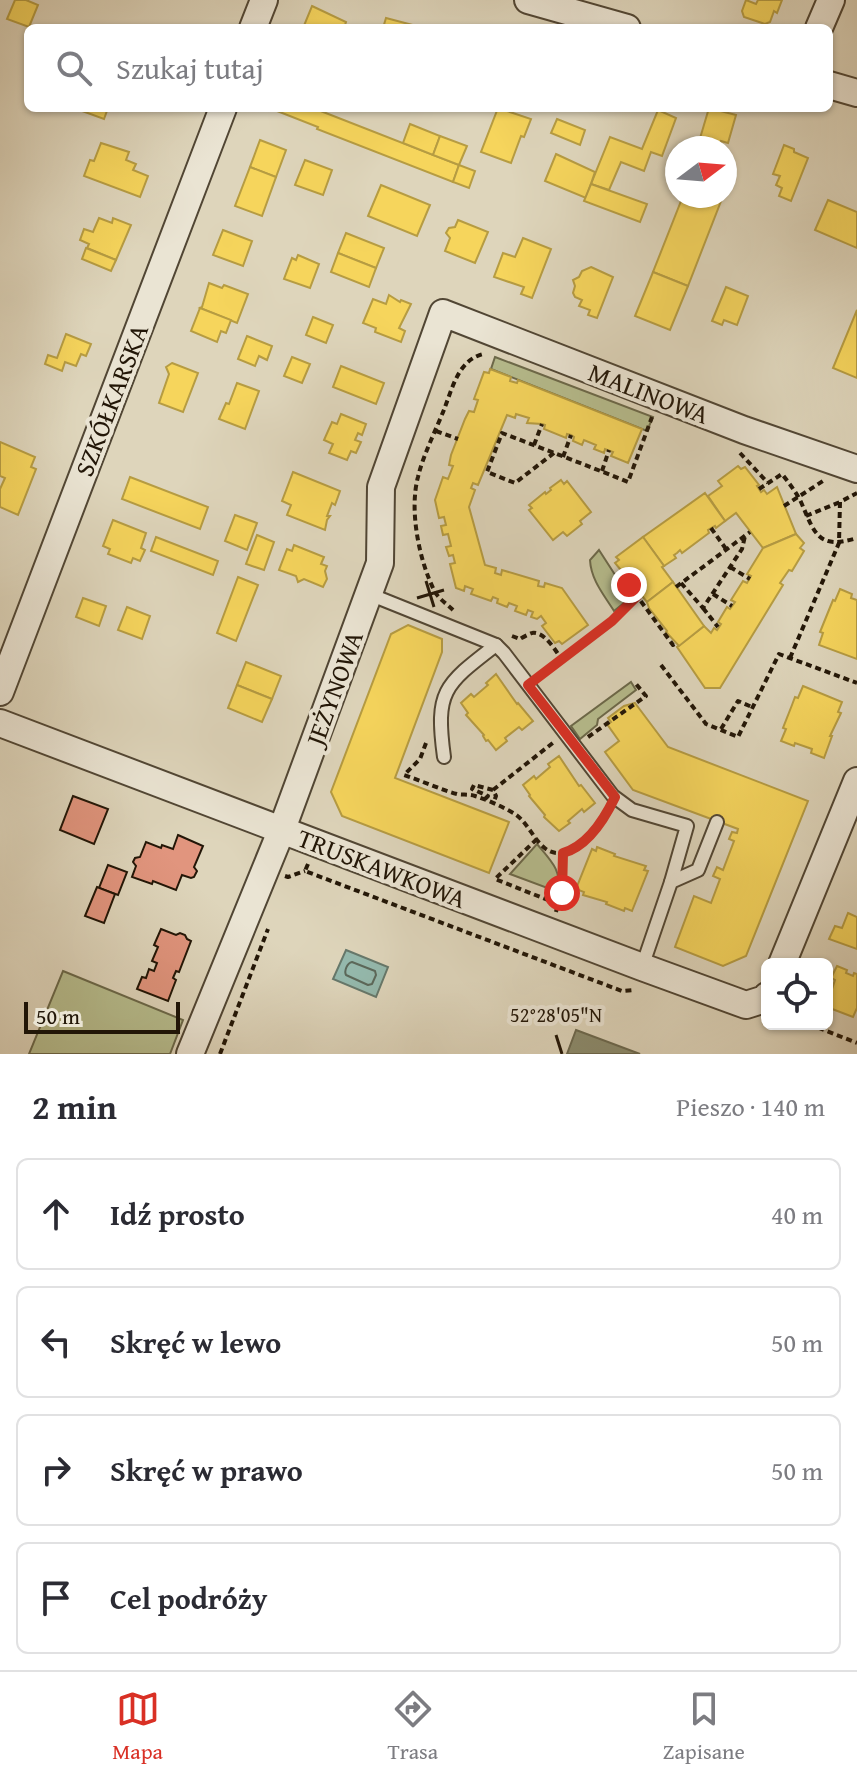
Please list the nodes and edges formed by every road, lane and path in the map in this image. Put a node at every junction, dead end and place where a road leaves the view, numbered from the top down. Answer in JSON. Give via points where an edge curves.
{"nodes":[{"id":1,"x":264,"y":0,"type":"edge"},
{"id":2,"x":831,"y":0,"type":"edge"},
{"id":3,"x":532,"y":1,"type":"edge"},
{"id":4,"x":569,"y":6,"type":"edge"},
{"id":5,"x":255,"y":24,"type":"edge"},
{"id":6,"x":616,"y":24,"type":"edge"},
{"id":7,"x":821,"y":24,"type":"edge"},
{"id":8,"x":833,"y":86,"type":"edge"},
{"id":9,"x":857,"y":93,"type":"edge"},
{"id":10,"x":221,"y":112,"type":"edge"},
{"id":11,"x":443,"y":313,"type":"joint"},
{"id":12,"x":493,"y":356,"type":"dead end"},
{"id":13,"x":653,"y":417,"type":"dead end"},
{"id":14,"x":542,"y":424,"type":"dead end"},
{"id":15,"x":436,"y":431,"type":"junction"},
{"id":16,"x":571,"y":435,"type":"dead end"},
{"id":17,"x":458,"y":439,"type":"dead end"},
{"id":18,"x":534,"y":445,"type":"junction"},
{"id":19,"x":609,"y":450,"type":"dead end"},
{"id":20,"x":739,"y":452,"type":"dead end"},
{"id":21,"x":554,"y":453,"type":"junction"},
{"id":22,"x":563,"y":457,"type":"junction"},
{"id":23,"x":857,"y":469,"type":"edge"},
{"id":24,"x":602,"y":472,"type":"junction"},
{"id":25,"x":825,"y":480,"type":"dead end"},
{"id":26,"x":768,"y":483,"type":"junction"},
{"id":27,"x":759,"y":489,"type":"dead end"},
{"id":28,"x":857,"y":493,"type":"edge"},
{"id":29,"x":799,"y":498,"type":"junction"},
{"id":30,"x":840,"y":502,"type":"junction"},
{"id":31,"x":784,"y":506,"type":"dead end"},
{"id":32,"x":806,"y":516,"type":"junction"},
{"id":33,"x":711,"y":528,"type":"dead end"},
{"id":34,"x":750,"y":532,"type":"dead end"},
{"id":35,"x":745,"y":536,"type":"junction"},
{"id":36,"x":857,"y":538,"type":"edge"},
{"id":37,"x":839,"y":543,"type":"junction"},
{"id":38,"x":726,"y":549,"type":"junction"},
{"id":39,"x":730,"y":567,"type":"junction"},
{"id":40,"x":750,"y":579,"type":"dead end"},
{"id":41,"x":629,"y":585,"type":"dead end"},
{"id":42,"x":369,"y":594,"type":"junction"},
{"id":43,"x":713,"y":594,"type":"junction"},
{"id":44,"x":637,"y":596,"type":"junction"},
{"id":45,"x":732,"y":606,"type":"dead end"},
{"id":46,"x":703,"y":608,"type":"junction"},
{"id":47,"x":455,"y":612,"type":"dead end"},
{"id":48,"x":718,"y":627,"type":"dead end"},
{"id":49,"x":503,"y":633,"type":"dead end"},
{"id":50,"x":677,"y":643,"type":"dead end"},
{"id":51,"x":496,"y":645,"type":"junction"},
{"id":52,"x":790,"y":658,"type":"junction"},
{"id":53,"x":562,"y":659,"type":"junction"},
{"id":54,"x":661,"y":665,"type":"dead end"},
{"id":55,"x":857,"y":683,"type":"edge"},
{"id":56,"x":636,"y":684,"type":"dead end"},
{"id":57,"x":528,"y":685,"type":"junction"},
{"id":58,"x":0,"y":692,"type":"edge"},
{"id":59,"x":752,"y":707,"type":"junction"},
{"id":60,"x":0,"y":723,"type":"edge"},
{"id":61,"x":721,"y":729,"type":"junction"},
{"id":62,"x":558,"y":739,"type":"dead end"},
{"id":63,"x":575,"y":746,"type":"junction"},
{"id":64,"x":444,"y":757,"type":"dead end"},
{"id":65,"x":420,"y":759,"type":"dead end"},
{"id":66,"x":857,"y":781,"type":"edge"},
{"id":67,"x":493,"y":790,"type":"junction"},
{"id":68,"x":615,"y":797,"type":"junction"},
{"id":69,"x":485,"y":800,"type":"junction"},
{"id":70,"x":493,"y":804,"type":"junction"},
{"id":71,"x":717,"y":822,"type":"dead end"},
{"id":72,"x":282,"y":829,"type":"junction"},
{"id":73,"x":537,"y":839,"type":"junction"},
{"id":74,"x":316,"y":842,"type":"junction"},
{"id":75,"x":563,"y":853,"type":"junction"},
{"id":76,"x":671,"y":882,"type":"junction"},
{"id":77,"x":272,"y":919,"type":"dead end"},
{"id":78,"x":784,"y":958,"type":"edge"},
{"id":79,"x":642,"y":967,"type":"junction"},
{"id":80,"x":761,"y":999,"type":"edge"},
{"id":81,"x":824,"y":1030,"type":"edge"},
{"id":82,"x":857,"y":1043,"type":"edge"},
{"id":83,"x":190,"y":1054,"type":"edge"},
{"id":84,"x":220,"y":1054,"type":"edge"}],
"edges":[{"from":1,"to":5,"type":"street"},
{"from":2,"to":7,"type":"street"},
{"from":3,"to":4,"type":"street"},
{"from":4,"to":6,"type":"street"},
{"from":8,"to":9,"type":"street"},
{"from":10,"to":58,"type":"street","name":"SZKÓŁKARSKA"},
{"from":11,"to":23,"type":"street","name":"MALINOWA"},
{"from":11,"to":42,"type":"street","name":"JEŻYNOWA","via":[[381,487],[380,563]]},
{"from":12,"to":15,"type":"path","via":[[483,354],[465,363]]},
{"from":13,"to":24,"type":"path","via":[[628,482]]},
{"from":14,"to":18,"type":"path"},
{"from":15,"to":17,"type":"path"},
{"from":15,"to":47,"type":"path","via":[[418,474],[416,529],[437,595]]},
{"from":16,"to":22,"type":"path"},
{"from":18,"to":21,"type":"path"},
{"from":18,"to":21,"type":"path","via":[[502,433],[487,472],[515,483]]},
{"from":19,"to":24,"type":"path"},
{"from":20,"to":26,"type":"path"},
{"from":21,"to":22,"type":"path"},
{"from":22,"to":24,"type":"path"},
{"from":25,"to":29,"type":"path"},
{"from":26,"to":27,"type":"path"},
{"from":26,"to":29,"type":"path","via":[[782,474]]},
{"from":28,"to":30,"type":"path"},
{"from":29,"to":31,"type":"path"},
{"from":29,"to":32,"type":"path"},
{"from":30,"to":32,"type":"path"},
{"from":30,"to":37,"type":"path"},
{"from":32,"to":37,"type":"path","via":[[817,535]]},
{"from":33,"to":38,"type":"path"},
{"from":34,"to":35,"type":"path"},
{"from":35,"to":38,"type":"path"},
{"from":35,"to":39,"type":"path"},
{"from":36,"to":37,"type":"path"},
{"from":37,"to":52,"type":"path"},
{"from":38,"to":46,"type":"path","via":[[679,585]]},
{"from":39,"to":40,"type":"path"},
{"from":39,"to":43,"type":"path"},
{"from":41,"to":44,"type":"path"},
{"from":42,"to":51,"type":"lane"},
{"from":42,"to":72,"type":"street","name":"JEŻYNOWA"},
{"from":43,"to":45,"type":"path"},
{"from":43,"to":46,"type":"path"},
{"from":44,"to":50,"type":"path","via":[[673,645]]},
{"from":44,"to":53,"type":"path"},
{"from":46,"to":48,"type":"path"},
{"from":49,"to":53,"type":"path","via":[[520,639],[538,634]]},
{"from":51,"to":57,"type":"lane"},
{"from":51,"to":64,"type":"lane","via":[[446,689],[440,711]]},
{"from":52,"to":55,"type":"path"},
{"from":52,"to":59,"type":"path","via":[[779,654]]},
{"from":53,"to":57,"type":"path"},
{"from":54,"to":61,"type":"path","via":[[706,724]]},
{"from":56,"to":63,"type":"path","via":[[648,696]]},
{"from":57,"to":63,"type":"lane"},
{"from":59,"to":61,"type":"path","via":[[738,701]]},
{"from":59,"to":61,"type":"path","via":[[738,737]]},
{"from":60,"to":72,"type":"street","name":"TRUSKAWKOWA"},
{"from":62,"to":67,"type":"path"},
{"from":63,"to":68,"type":"lane"},
{"from":65,"to":69,"type":"path","via":[[404,775]]},
{"from":66,"to":78,"type":"street"},
{"from":67,"to":69,"type":"path","via":[[474,785],[472,789],[488,796]]},
{"from":67,"to":70,"type":"path"},
{"from":68,"to":75,"type":"path","via":[[585,841]]},
{"from":68,"to":76,"type":"lane","via":[[632,810],[687,826]]},
{"from":69,"to":70,"type":"path"},
{"from":70,"to":73,"type":"path","via":[[527,823]]},
{"from":71,"to":76,"type":"lane","via":[[698,870]]},
{"from":72,"to":74,"type":"street","name":"TRUSKAWKOWA"},
{"from":72,"to":83,"type":"street","name":"JEŻYNOWA"},
{"from":73,"to":75,"type":"path","via":[[547,850]]},
{"from":73,"to":75,"type":"path","via":[[495,879],[558,904]]},
{"from":74,"to":79,"type":"street","name":"TRUSKAWKOWA"},
{"from":74,"to":79,"type":"path","via":[[305,871],[622,991],[633,990]]},
{"from":76,"to":79,"type":"lane"},
{"from":77,"to":84,"type":"path"},
{"from":79,"to":80,"type":"street","name":"TRUSKAWKOWA","via":[[746,1005]]},
{"from":81,"to":82,"type":"path"}]}
